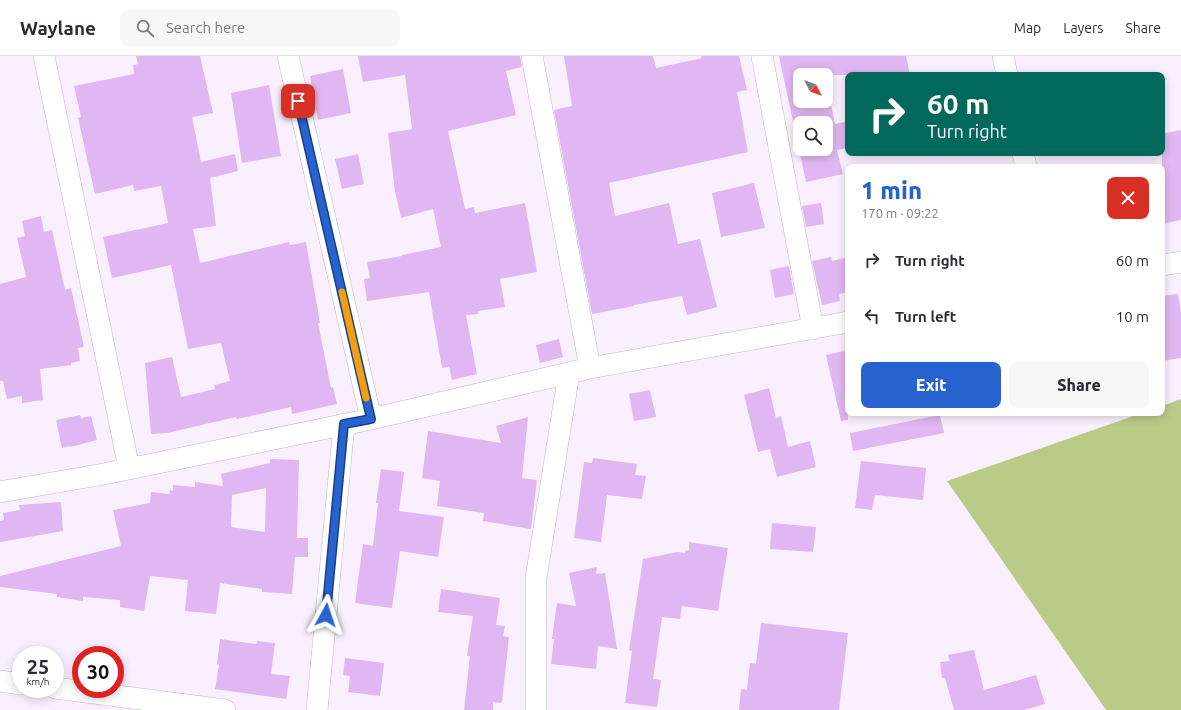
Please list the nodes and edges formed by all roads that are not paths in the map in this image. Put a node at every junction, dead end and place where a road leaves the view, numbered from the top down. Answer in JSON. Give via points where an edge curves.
{"nodes":[{"id":1,"x":44,"y":56,"type":"edge"},
{"id":2,"x":288,"y":56,"type":"edge"},
{"id":3,"x":532,"y":56,"type":"edge"},
{"id":4,"x":762,"y":56,"type":"edge"},
{"id":5,"x":1004,"y":56,"type":"edge"},
{"id":6,"x":1007,"y":72,"type":"edge"},
{"id":7,"x":1181,"y":262,"type":"edge"},
{"id":8,"x":1165,"y":265,"type":"edge"},
{"id":9,"x":845,"y":323,"type":"edge"},
{"id":10,"x":813,"y":329,"type":"junction"},
{"id":11,"x":590,"y":368,"type":"junction"},
{"id":12,"x":569,"y":372,"type":"junction"},
{"id":13,"x":371,"y":419,"type":"junction"},
{"id":14,"x":344,"y":424,"type":"junction"},
{"id":15,"x":129,"y":468,"type":"junction"},
{"id":16,"x":0,"y":492,"type":"edge"},
{"id":17,"x":0,"y":681,"type":"edge"},
{"id":18,"x":12,"y":683,"type":"edge"},
{"id":19,"x":64,"y":689,"type":"edge"},
{"id":20,"x":225,"y":710,"type":"edge"},
{"id":21,"x":317,"y":710,"type":"edge"},
{"id":22,"x":536,"y":710,"type":"edge"}],
"edges":[{"from":1,"to":15,"type":"street"},
{"from":2,"to":13,"type":"street"},
{"from":3,"to":11,"type":"street"},
{"from":4,"to":10,"type":"street"},
{"from":5,"to":6,"type":"street"},
{"from":7,"to":8,"type":"street"},
{"from":9,"to":10,"type":"street"},
{"from":10,"to":11,"type":"street"},
{"from":11,"to":12,"type":"street"},
{"from":12,"to":13,"type":"street"},
{"from":12,"to":22,"type":"street","via":[[536,578]]},
{"from":13,"to":14,"type":"street"},
{"from":14,"to":15,"type":"street"},
{"from":14,"to":21,"type":"street"},
{"from":15,"to":16,"type":"street"},
{"from":17,"to":18,"type":"street"},
{"from":19,"to":20,"type":"street"}]}
